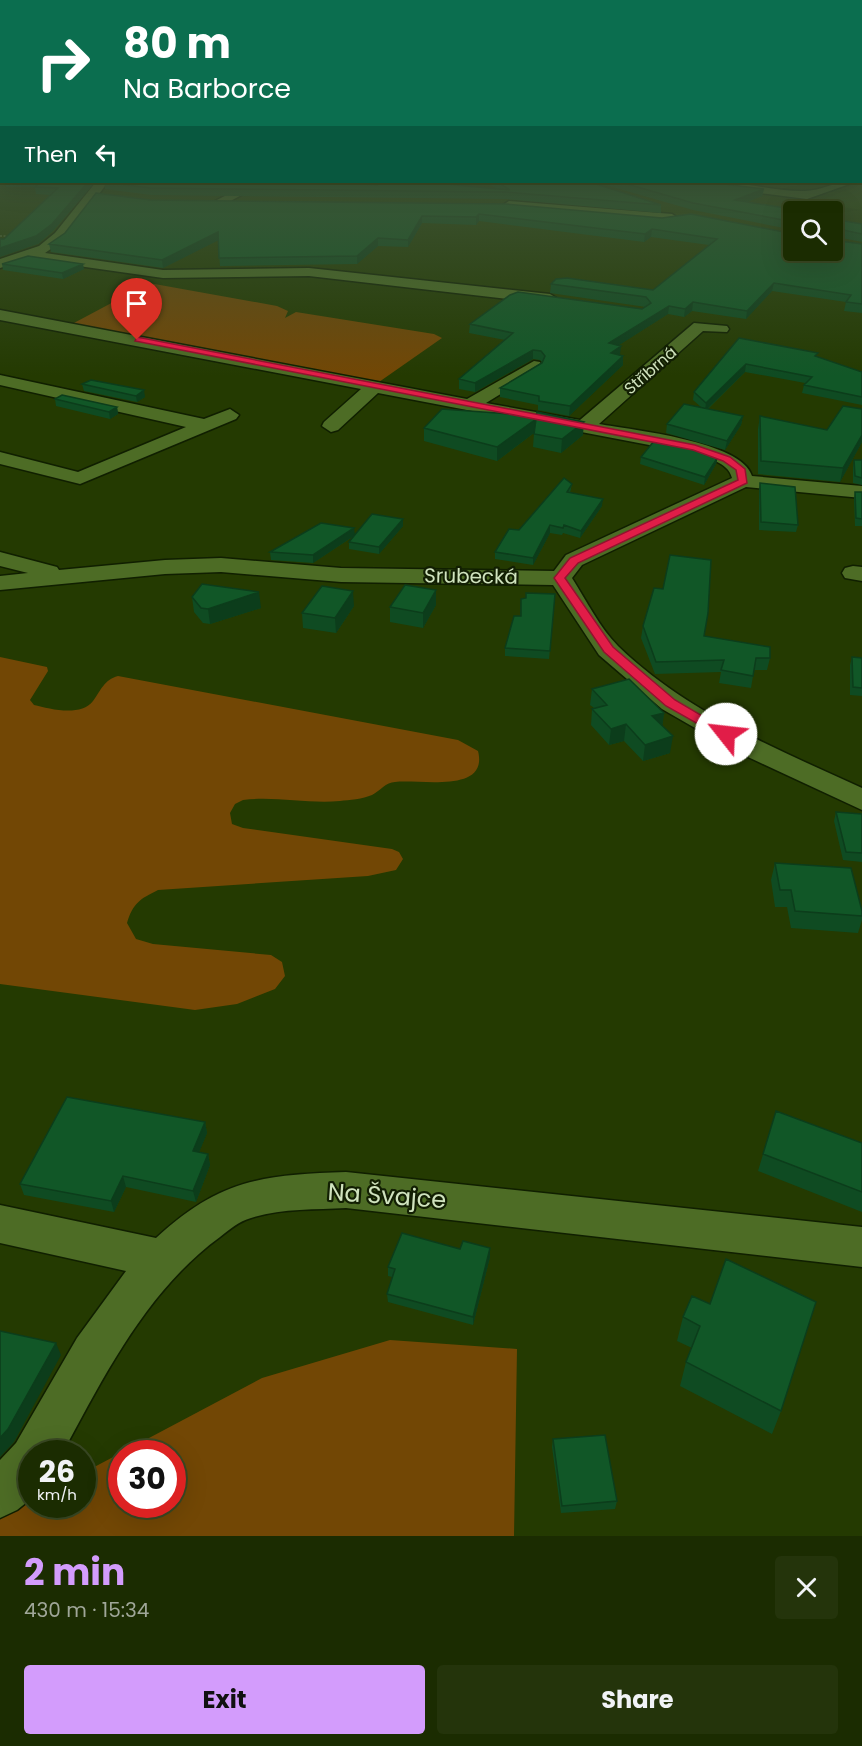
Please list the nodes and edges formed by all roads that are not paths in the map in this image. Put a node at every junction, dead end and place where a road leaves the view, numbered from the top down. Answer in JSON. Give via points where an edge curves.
{"nodes":[{"id":1,"x":63,"y":233,"type":"edge"},
{"id":2,"x":30,"y":255,"type":"junction"},
{"id":3,"x":0,"y":264,"type":"edge"},
{"id":4,"x":561,"y":300,"type":"edge"},
{"id":5,"x":0,"y":315,"type":"edge"},
{"id":6,"x":721,"y":329,"type":"dead end"},
{"id":7,"x":534,"y":366,"type":"edge"},
{"id":8,"x":21,"y":370,"type":"dead end"},
{"id":9,"x":0,"y":380,"type":"edge"},
{"id":10,"x":375,"y":386,"type":"junction"},
{"id":11,"x":469,"y":405,"type":"junction"},
{"id":12,"x":230,"y":415,"type":"dead end"},
{"id":13,"x":204,"y":425,"type":"junction"},
{"id":14,"x":331,"y":426,"type":"dead end"},
{"id":15,"x":584,"y":427,"type":"junction"},
{"id":16,"x":0,"y":458,"type":"edge"},
{"id":17,"x":743,"y":481,"type":"junction"},
{"id":18,"x":862,"y":492,"type":"edge"},
{"id":19,"x":0,"y":559,"type":"edge"},
{"id":20,"x":66,"y":576,"type":"junction"},
{"id":21,"x":560,"y":578,"type":"junction"},
{"id":22,"x":0,"y":583,"type":"edge"},
{"id":23,"x":862,"y":800,"type":"edge"},
{"id":24,"x":0,"y":1224,"type":"edge"},
{"id":25,"x":862,"y":1247,"type":"edge"},
{"id":26,"x":162,"y":1259,"type":"junction"},
{"id":27,"x":44,"y":1440,"type":"edge"},
{"id":28,"x":18,"y":1476,"type":"edge"},
{"id":29,"x":0,"y":1493,"type":"edge"}],
"edges":[{"from":1,"to":2,"type":"street"},
{"from":2,"to":3,"type":"street"},
{"from":2,"to":4,"type":"street","via":[[163,274],[309,272]]},
{"from":5,"to":10,"type":"street"},
{"from":6,"to":15,"type":"street","name":"Stříbrná","via":[[700,326]]},
{"from":7,"to":11,"type":"street"},
{"from":8,"to":9,"type":"street"},
{"from":9,"to":13,"type":"street"},
{"from":10,"to":11,"type":"street"},
{"from":10,"to":14,"type":"street"},
{"from":11,"to":15,"type":"street"},
{"from":12,"to":13,"type":"street"},
{"from":13,"to":16,"type":"street","via":[[80,478]]},
{"from":15,"to":17,"type":"street","via":[[695,448],[727,459],[740,469]]},
{"from":17,"to":18,"type":"street"},
{"from":17,"to":21,"type":"street","via":[[574,560]]},
{"from":19,"to":20,"type":"street"},
{"from":20,"to":21,"type":"street","name":"Srubecká","via":[[221,566],[341,574]]},
{"from":20,"to":22,"type":"street","name":"Srubecká"},
{"from":21,"to":23,"type":"street","via":[[608,650],[671,703],[745,745]]},
{"from":24,"to":26,"type":"street"},
{"from":25,"to":26,"type":"street","name":"Na Švajce","via":[[346,1190],[273,1194],[223,1210]]},
{"from":26,"to":27,"type":"street","name":"Na Švajce","via":[[86,1363]]},
{"from":28,"to":29,"type":"street"}]}
